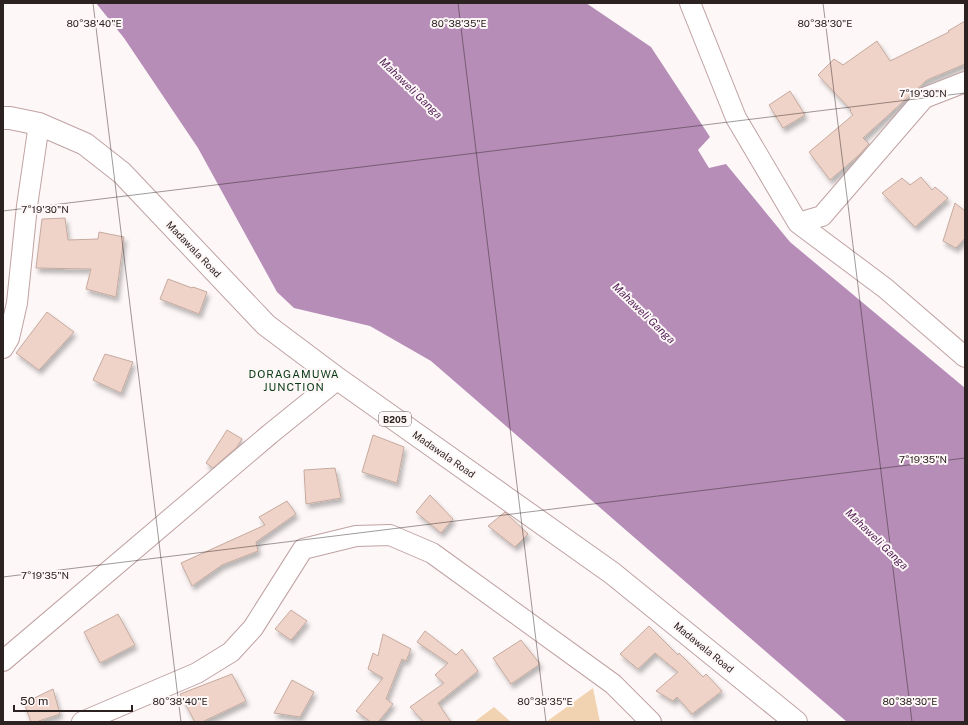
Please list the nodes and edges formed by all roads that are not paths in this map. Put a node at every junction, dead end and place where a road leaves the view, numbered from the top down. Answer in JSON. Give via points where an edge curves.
{"nodes":[{"id":1,"x":690,"y":3,"type":"edge"},
{"id":2,"x":965,"y":82,"type":"edge"},
{"id":3,"x":3,"y":118,"type":"edge"},
{"id":4,"x":38,"y":124,"type":"junction"},
{"id":5,"x":798,"y":223,"type":"junction"},
{"id":6,"x":3,"y":348,"type":"edge"},
{"id":7,"x":965,"y":357,"type":"edge"},
{"id":8,"x":338,"y":379,"type":"junction"},
{"id":9,"x":3,"y":661,"type":"edge"},
{"id":10,"x":82,"y":722,"type":"edge"},
{"id":11,"x":651,"y":722,"type":"edge"},
{"id":12,"x":796,"y":722,"type":"edge"}],
"edges":[{"from":1,"to":5,"type":"street","via":[[736,118]]},
{"from":2,"to":5,"type":"street","via":[[924,98],[822,216]]},
{"from":3,"to":4,"type":"main road","name":"Madawala Road","number":"B205"},
{"from":4,"to":6,"type":"street","via":[[26,206],[17,303],[9,338]]},
{"from":4,"to":8,"type":"main road","name":"Madawala Road","number":"B205","via":[[85,144],[122,173],[266,325]]},
{"from":5,"to":7,"type":"street","via":[[885,288]]},
{"from":8,"to":9,"type":"street"},
{"from":8,"to":12,"type":"main road","name":"Madawala Road","number":"B205","via":[[612,573]]},
{"from":10,"to":11,"type":"street","via":[[197,673],[231,652],[253,628],[303,549],[356,536],[390,535],[432,553],[613,684]]}]}
